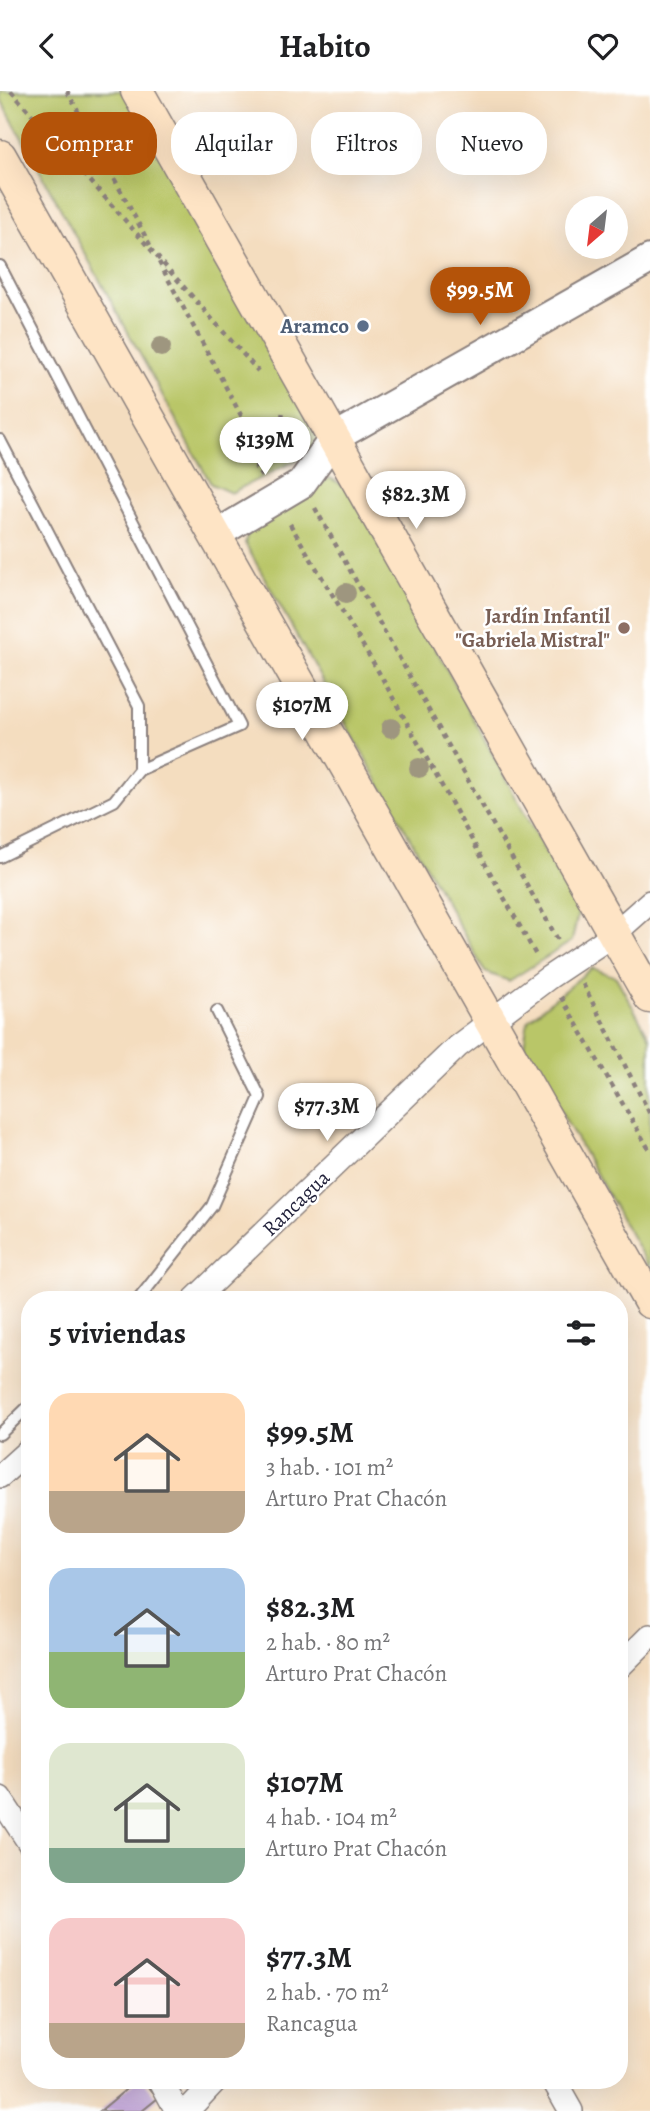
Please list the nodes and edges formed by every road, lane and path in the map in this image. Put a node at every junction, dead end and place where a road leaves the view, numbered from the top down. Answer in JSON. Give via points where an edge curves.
{"nodes":[{"id":1,"x":11,"y":91,"type":"edge"},
{"id":2,"x":68,"y":91,"type":"edge"},
{"id":3,"x":137,"y":91,"type":"edge"},
{"id":4,"x":0,"y":156,"type":"edge"},
{"id":5,"x":154,"y":253,"type":"junction"},
{"id":6,"x":650,"y":259,"type":"edge"},
{"id":7,"x":0,"y":266,"type":"edge"},
{"id":8,"x":260,"y":373,"type":"dead end"},
{"id":9,"x":284,"y":405,"type":"dead end"},
{"id":10,"x":334,"y":438,"type":"junction"},
{"id":11,"x":0,"y":440,"type":"edge"},
{"id":12,"x":259,"y":449,"type":"junction"},
{"id":13,"x":301,"y":484,"type":"junction"},
{"id":14,"x":275,"y":499,"type":"junction"},
{"id":15,"x":215,"y":535,"type":"junction"},
{"id":16,"x":139,"y":770,"type":"junction"},
{"id":17,"x":0,"y":857,"type":"edge"},
{"id":18,"x":650,"y":902,"type":"edge"},
{"id":19,"x":614,"y":934,"type":"junction"},
{"id":20,"x":571,"y":961,"type":"junction"},
{"id":21,"x":548,"y":978,"type":"junction"},
{"id":22,"x":650,"y":997,"type":"edge"},
{"id":23,"x":217,"y":1011,"type":"dead end"},
{"id":24,"x":490,"y":1020,"type":"junction"},
{"id":25,"x":650,"y":1114,"type":"edge"},
{"id":26,"x":650,"y":1151,"type":"edge"},
{"id":27,"x":145,"y":1291,"type":"edge"},
{"id":28,"x":203,"y":1291,"type":"edge"},
{"id":29,"x":650,"y":1302,"type":"edge"},
{"id":30,"x":21,"y":1413,"type":"edge"},
{"id":31,"x":0,"y":1433,"type":"edge"},
{"id":32,"x":21,"y":1457,"type":"edge"},
{"id":33,"x":0,"y":1476,"type":"edge"},
{"id":34,"x":650,"y":1636,"type":"edge"},
{"id":35,"x":628,"y":1658,"type":"edge"},
{"id":36,"x":0,"y":1798,"type":"edge"},
{"id":37,"x":21,"y":1830,"type":"edge"},
{"id":38,"x":165,"y":2089,"type":"edge"},
{"id":39,"x":208,"y":2089,"type":"edge"},
{"id":40,"x":559,"y":2089,"type":"edge"},
{"id":41,"x":177,"y":2111,"type":"edge"},
{"id":42,"x":187,"y":2111,"type":"edge"},
{"id":43,"x":571,"y":2111,"type":"edge"}],
"edges":[{"from":1,"to":5,"type":"path"},
{"from":2,"to":5,"type":"path"},
{"from":3,"to":10,"type":"main road"},
{"from":4,"to":15,"type":"main road"},
{"from":5,"to":8,"type":"path"},
{"from":5,"to":12,"type":"path"},
{"from":6,"to":10,"type":"street"},
{"from":7,"to":16,"type":"lane","via":[[239,726]]},
{"from":9,"to":12,"type":"path","via":[[282,419]]},
{"from":10,"to":13,"type":"street"},
{"from":10,"to":19,"type":"main road"},
{"from":11,"to":16,"type":"lane","via":[[139,706]]},
{"from":12,"to":13,"type":"path","via":[[274,462],[286,460]]},
{"from":12,"to":14,"type":"path","via":[[256,468]]},
{"from":13,"to":14,"type":"street"},
{"from":13,"to":20,"type":"path"},
{"from":14,"to":15,"type":"street"},
{"from":14,"to":21,"type":"path","via":[[377,669]]},
{"from":15,"to":24,"type":"main road"},
{"from":16,"to":17,"type":"lane","via":[[114,801]]},
{"from":18,"to":19,"type":"street"},
{"from":19,"to":20,"type":"street","name":"Rancagua"},
{"from":19,"to":22,"type":"main road"},
{"from":20,"to":21,"type":"street","name":"Rancagua"},
{"from":20,"to":25,"type":"path"},
{"from":21,"to":24,"type":"street","name":"Rancagua"},
{"from":21,"to":26,"type":"path"},
{"from":23,"to":27,"type":"lane","via":[[260,1097],[212,1206]]},
{"from":24,"to":28,"type":"street","name":"Rancagua"},
{"from":24,"to":29,"type":"main road"},
{"from":30,"to":31,"type":"lane"},
{"from":32,"to":33,"type":"street"},
{"from":34,"to":35,"type":"street"},
{"from":36,"to":37,"type":"street"},
{"from":38,"to":41,"type":"street"},
{"from":39,"to":42,"type":"street"},
{"from":40,"to":43,"type":"street"}]}
